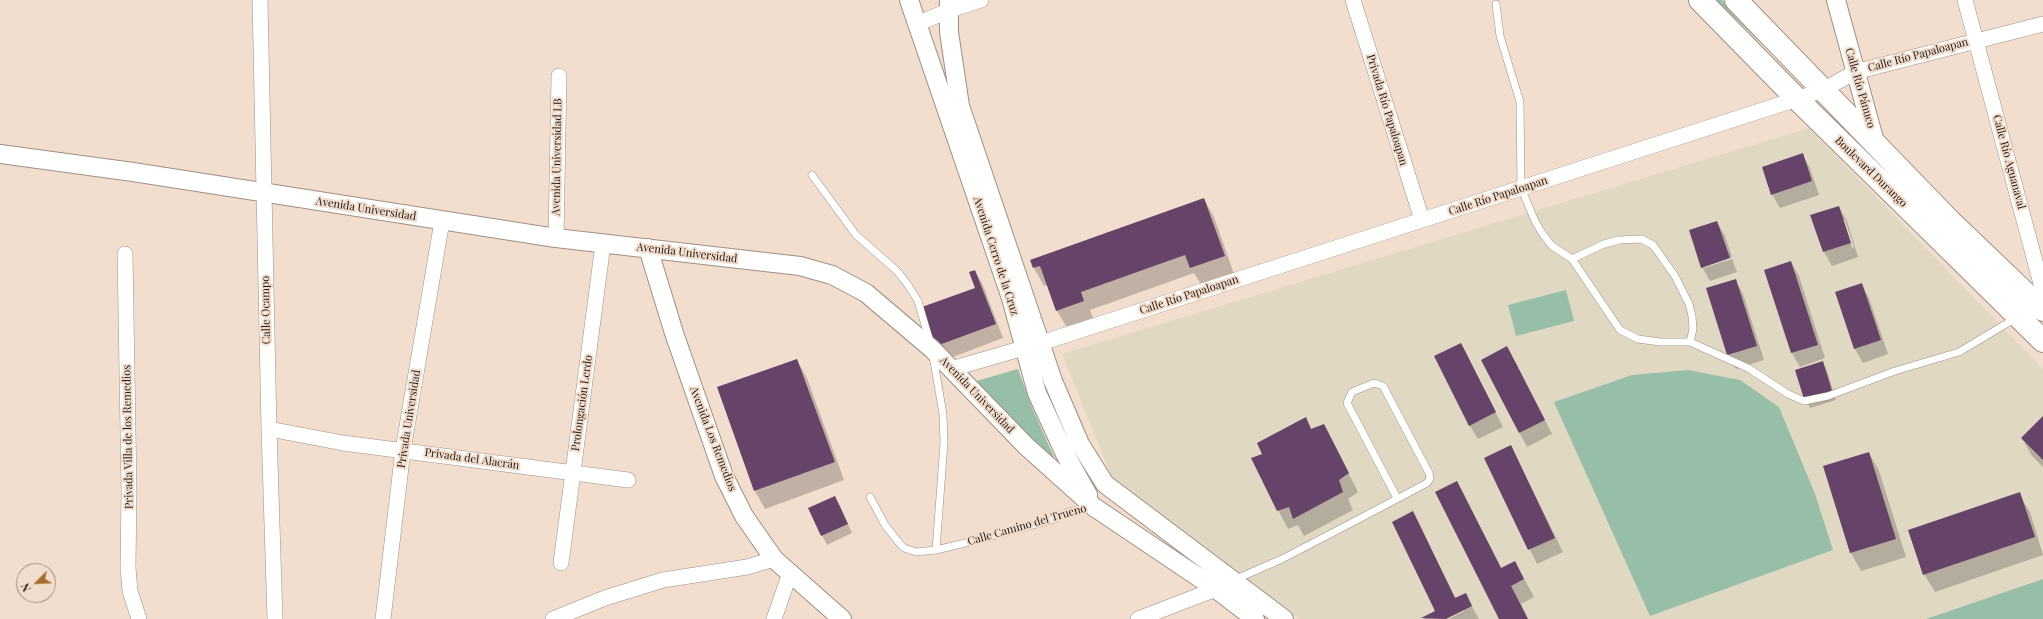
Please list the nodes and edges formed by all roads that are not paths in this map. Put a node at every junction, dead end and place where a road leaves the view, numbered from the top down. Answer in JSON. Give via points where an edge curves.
{"nodes":[{"id":1,"x":260,"y":0,"type":"edge"},
{"id":2,"x":909,"y":0,"type":"edge"},
{"id":3,"x":981,"y":0,"type":"edge"},
{"id":4,"x":1353,"y":0,"type":"edge"},
{"id":5,"x":1700,"y":0,"type":"edge"},
{"id":6,"x":1736,"y":0,"type":"edge"},
{"id":7,"x":1836,"y":0,"type":"edge"},
{"id":8,"x":1965,"y":0,"type":"edge"},
{"id":9,"x":1496,"y":4,"type":"dead end"},
{"id":10,"x":950,"y":5,"type":"edge"},
{"id":11,"x":917,"y":24,"type":"junction"},
{"id":12,"x":2043,"y":24,"type":"edge"},
{"id":13,"x":1976,"y":40,"type":"junction"},
{"id":14,"x":1854,"y":72,"type":"junction"},
{"id":15,"x":559,"y":76,"type":"dead end"},
{"id":16,"x":1823,"y":90,"type":"junction"},
{"id":17,"x":1797,"y":100,"type":"junction"},
{"id":18,"x":1876,"y":144,"type":"junction"},
{"id":19,"x":0,"y":154,"type":"edge"},
{"id":20,"x":812,"y":175,"type":"dead end"},
{"id":21,"x":1876,"y":176,"type":"junction"},
{"id":22,"x":1521,"y":188,"type":"junction"},
{"id":23,"x":265,"y":192,"type":"junction"},
{"id":24,"x":1422,"y":220,"type":"junction"},
{"id":25,"x":442,"y":221,"type":"junction"},
{"id":26,"x":556,"y":238,"type":"junction"},
{"id":27,"x":603,"y":244,"type":"junction"},
{"id":28,"x":648,"y":248,"type":"junction"},
{"id":29,"x":125,"y":254,"type":"dead end"},
{"id":30,"x":1572,"y":259,"type":"junction"},
{"id":31,"x":2041,"y":298,"type":"edge"},
{"id":32,"x":2018,"y":316,"type":"junction"},
{"id":33,"x":2043,"y":341,"type":"edge"},
{"id":34,"x":1690,"y":342,"type":"junction"},
{"id":35,"x":1033,"y":345,"type":"junction"},
{"id":36,"x":932,"y":349,"type":"junction"},
{"id":37,"x":951,"y":369,"type":"junction"},
{"id":38,"x":268,"y":429,"type":"junction"},
{"id":39,"x":404,"y":450,"type":"junction"},
{"id":40,"x":573,"y":472,"type":"junction"},
{"id":41,"x":628,"y":480,"type":"dead end"},
{"id":42,"x":1105,"y":484,"type":"joint"},
{"id":43,"x":870,"y":497,"type":"dead end"},
{"id":44,"x":1397,"y":498,"type":"junction"},
{"id":45,"x":1094,"y":507,"type":"junction"},
{"id":46,"x":936,"y":550,"type":"junction"},
{"id":47,"x":774,"y":559,"type":"junction"},
{"id":48,"x":561,"y":563,"type":"dead end"},
{"id":49,"x":790,"y":573,"type":"junction"},
{"id":50,"x":1224,"y":585,"type":"junction"},
{"id":51,"x":139,"y":619,"type":"edge"},
{"id":52,"x":275,"y":619,"type":"edge"},
{"id":53,"x":383,"y":619,"type":"edge"},
{"id":54,"x":553,"y":619,"type":"edge"},
{"id":55,"x":774,"y":619,"type":"edge"},
{"id":56,"x":842,"y":619,"type":"edge"},
{"id":57,"x":1138,"y":619,"type":"edge"},
{"id":58,"x":1255,"y":619,"type":"edge"},
{"id":59,"x":1284,"y":619,"type":"edge"}],
"edges":[{"from":1,"to":23,"type":"street","name":"Calle Ocampo"},
{"from":2,"to":11,"type":"street","name":"Avenida Cerro de la Cruz"},
{"from":3,"to":10,"type":"street"},
{"from":4,"to":24,"type":"street","name":"Privada Río Papaloapan"},
{"from":5,"to":17,"type":"main road","name":"Boulevard Durango"},
{"from":6,"to":16,"type":"main road","name":"Boulevard Durango"},
{"from":7,"to":14,"type":"street","name":"Calle Río Pánuco"},
{"from":8,"to":13,"type":"street","name":"Calle Río Aguanaval"},
{"from":9,"to":22,"type":"lane","via":[[1500,36],[1520,102]]},
{"from":10,"to":11,"type":"street"},
{"from":10,"to":35,"type":"street","name":"Avenida Cerro de la Cruz","via":[[949,32],[960,106]]},
{"from":11,"to":35,"type":"street","name":"Avenida Cerro de la Cruz","via":[[1011,298]]},
{"from":12,"to":13,"type":"street","name":"Calle Río Papaloapan"},
{"from":13,"to":14,"type":"street","name":"Calle Río Papaloapan"},
{"from":13,"to":31,"type":"street","name":"Calle Río Aguanaval"},
{"from":14,"to":16,"type":"street","name":"Calle Río Papaloapan"},
{"from":14,"to":18,"type":"street","name":"Calle Río Pánuco"},
{"from":15,"to":26,"type":"street","name":"Avenida Universidad LB"},
{"from":16,"to":17,"type":"street","name":"Calle Río Papaloapan"},
{"from":16,"to":18,"type":"main road","name":"Boulevard Durango"},
{"from":17,"to":21,"type":"main road","name":"Boulevard Durango"},
{"from":17,"to":22,"type":"street","name":"Calle Río Papaloapan"},
{"from":18,"to":21,"type":"street","name":"Calle Río Pánuco"},
{"from":18,"to":31,"type":"main road","name":"Boulevard Durango","via":[[1952,222]]},
{"from":19,"to":23,"type":"street","name":"Avenida Universidad"},
{"from":20,"to":36,"type":"lane","via":[[856,234],[897,271],[908,285],[918,301]]},
{"from":21,"to":32,"type":"main road","name":"Boulevard Durango"},
{"from":22,"to":24,"type":"street","name":"Calle Río Papaloapan"},
{"from":22,"to":30,"type":"lane","via":[[1542,233],[1552,246]]},
{"from":23,"to":25,"type":"street","name":"Avenida Universidad"},
{"from":23,"to":38,"type":"street","name":"Calle Ocampo","via":[[263,207]]},
{"from":24,"to":35,"type":"street","name":"Calle Río Papaloapan"},
{"from":25,"to":26,"type":"street","name":"Avenida Universidad"},
{"from":25,"to":39,"type":"street","name":"Privada Universidad"},
{"from":26,"to":27,"type":"street","name":"Avenida Universidad"},
{"from":27,"to":28,"type":"street","name":"Avenida Universidad"},
{"from":27,"to":40,"type":"street","name":"Prolongación Lerdo"},
{"from":28,"to":36,"type":"street","name":"Avenida Universidad","via":[[800,266],[832,275],[866,294]]},
{"from":28,"to":47,"type":"street","name":"Avenida Los Remedios","via":[[724,476],[744,516]]},
{"from":29,"to":51,"type":"street","name":"Privada Villa de los Remedios","via":[[128,568],[130,591]]},
{"from":30,"to":34,"type":"lane","via":[[1620,330],[1638,339]]},
{"from":30,"to":34,"type":"lane","via":[[1619,240],[1641,239],[1652,245],[1675,276],[1688,304],[1693,329]]},
{"from":31,"to":32,"type":"street"},
{"from":32,"to":33,"type":"main road","name":"Boulevard Durango"},
{"from":32,"to":34,"type":"lane","via":[[1959,352],[1810,401],[1800,400],[1748,368]]},
{"from":35,"to":37,"type":"street","name":"Calle Río Papaloapan"},
{"from":35,"to":42,"type":"street","name":"Avenida Cerro de la Cruz","via":[[1080,444]]},
{"from":35,"to":45,"type":"street","name":"Avenida Cerro de la Cruz","via":[[1037,394],[1065,454]]},
{"from":36,"to":37,"type":"street","name":"Avenida Universidad"},
{"from":36,"to":46,"type":"lane","via":[[943,414],[944,443]]},
{"from":37,"to":45,"type":"street","name":"Avenida Universidad","via":[[1026,446]]},
{"from":38,"to":39,"type":"street","name":"Privada del Alacrán","via":[[343,443]]},
{"from":38,"to":52,"type":"street","name":"Calle Ocampo"},
{"from":39,"to":40,"type":"street","name":"Privada del Alacrán"},
{"from":39,"to":53,"type":"street","name":"Privada Universidad"},
{"from":40,"to":41,"type":"street","name":"Privada del Alacrán"},
{"from":40,"to":48,"type":"street","name":"Prolongación Lerdo"},
{"from":42,"to":50,"type":"street","name":"Avenida Universidad"},
{"from":43,"to":46,"type":"lane","name":"Calle Camino del Trueno","via":[[884,525],[904,548],[916,552]]},
{"from":44,"to":44,"type":"lane","via":[[1347,403],[1352,392],[1374,383],[1383,386],[1429,473],[1430,479],[1427,483]]},
{"from":44,"to":50,"type":"lane","via":[[1282,559]]},
{"from":45,"to":46,"type":"lane","name":"Calle Camino del Trueno","via":[[1068,512],[1055,519]]},
{"from":45,"to":50,"type":"street","name":"Avenida Universidad"},
{"from":47,"to":49,"type":"street","name":"Avenida Los Remedios"},
{"from":47,"to":54,"type":"street","via":[[747,567],[663,580],[605,598]]},
{"from":49,"to":55,"type":"street"},
{"from":49,"to":56,"type":"street","name":"Avenida Los Remedios"},
{"from":50,"to":57,"type":"street"},
{"from":50,"to":58,"type":"street","name":"Avenida Universidad"},
{"from":50,"to":59,"type":"street","name":"Avenida Universidad"}]}
